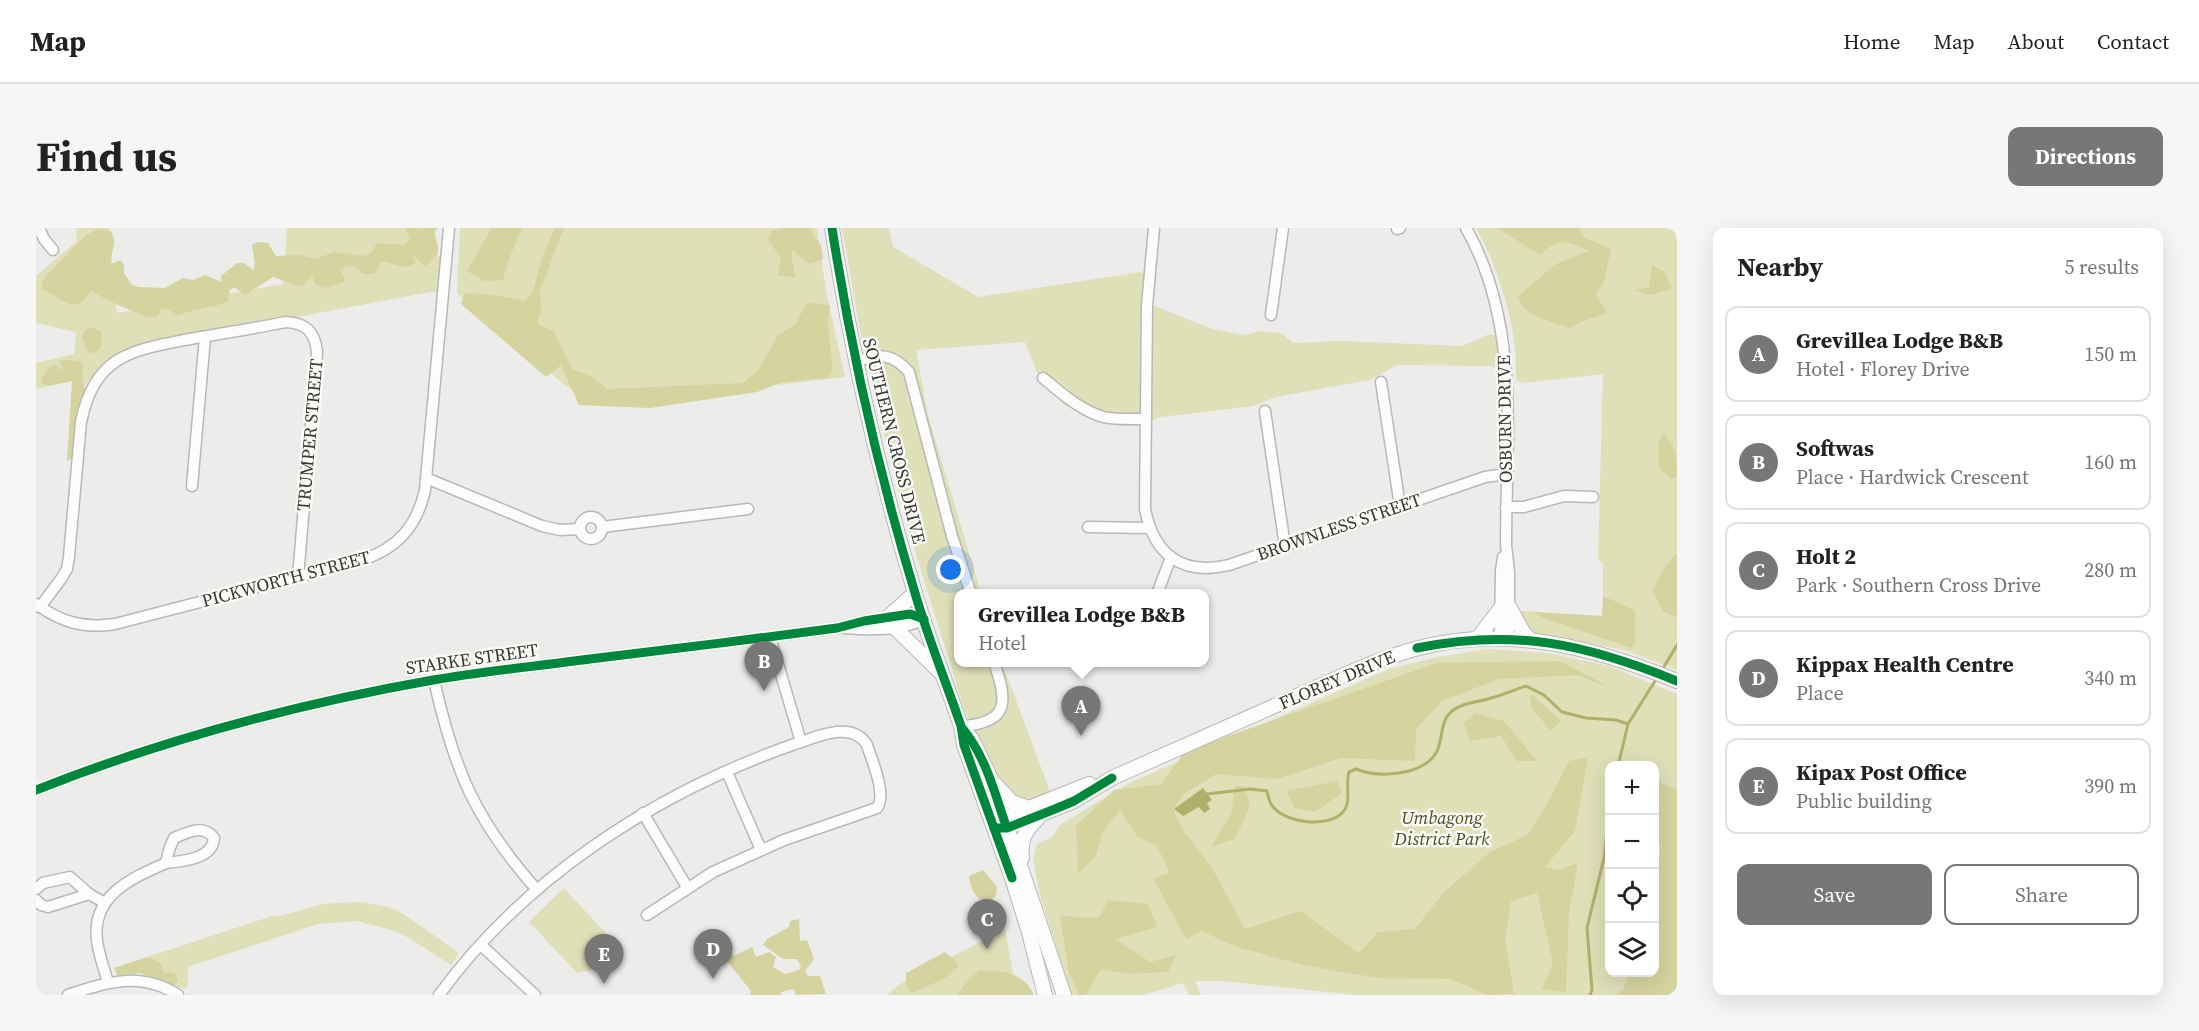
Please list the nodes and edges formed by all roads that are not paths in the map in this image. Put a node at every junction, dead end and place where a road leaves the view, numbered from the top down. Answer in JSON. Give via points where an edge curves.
{"nodes":[{"id":1,"x":449,"y":228,"type":"edge"},
{"id":2,"x":834,"y":228,"type":"edge"},
{"id":3,"x":1154,"y":228,"type":"edge"},
{"id":4,"x":1283,"y":228,"type":"edge"},
{"id":5,"x":1466,"y":228,"type":"edge"},
{"id":6,"x":40,"y":236,"type":"edge"},
{"id":7,"x":53,"y":250,"type":"dead end"},
{"id":8,"x":1271,"y":315,"type":"dead end"},
{"id":9,"x":205,"y":337,"type":"junction"},
{"id":10,"x":857,"y":361,"type":"junction"},
{"id":11,"x":1043,"y":378,"type":"dead end"},
{"id":12,"x":1382,"y":382,"type":"dead end"},
{"id":13,"x":1265,"y":411,"type":"dead end"},
{"id":14,"x":1146,"y":419,"type":"junction"},
{"id":15,"x":1506,"y":474,"type":"junction"},
{"id":16,"x":426,"y":478,"type":"junction"},
{"id":17,"x":192,"y":486,"type":"dead end"},
{"id":18,"x":1593,"y":496,"type":"dead end"},
{"id":19,"x":1400,"y":506,"type":"junction"},
{"id":20,"x":1506,"y":507,"type":"junction"},
{"id":21,"x":748,"y":509,"type":"dead end"},
{"id":22,"x":602,"y":527,"type":"junction"},
{"id":23,"x":1088,"y":527,"type":"dead end"},
{"id":24,"x":1149,"y":528,"type":"junction"},
{"id":25,"x":579,"y":530,"type":"junction"},
{"id":26,"x":1286,"y":546,"type":"junction"},
{"id":27,"x":1172,"y":557,"type":"junction"},
{"id":28,"x":298,"y":576,"type":"junction"},
{"id":29,"x":969,"y":589,"type":"edge"},
{"id":30,"x":1159,"y":589,"type":"edge"},
{"id":31,"x":915,"y":593,"type":"junction"},
{"id":32,"x":38,"y":605,"type":"edge"},
{"id":33,"x":1505,"y":608,"type":"junction"},
{"id":34,"x":924,"y":619,"type":"junction"},
{"id":35,"x":891,"y":622,"type":"junction"},
{"id":36,"x":770,"y":637,"type":"junction"},
{"id":37,"x":1504,"y":638,"type":"junction"},
{"id":38,"x":1477,"y":639,"type":"junction"},
{"id":39,"x":1530,"y":640,"type":"junction"},
{"id":40,"x":996,"y":667,"type":"edge"},
{"id":41,"x":944,"y":675,"type":"junction"},
{"id":42,"x":434,"y":680,"type":"junction"},
{"id":43,"x":1677,"y":681,"type":"edge"},
{"id":44,"x":961,"y":726,"type":"junction"},
{"id":45,"x":801,"y":742,"type":"junction"},
{"id":46,"x":727,"y":772,"type":"junction"},
{"id":47,"x":990,"y":777,"type":"junction"},
{"id":48,"x":36,"y":790,"type":"edge"},
{"id":49,"x":1035,"y":811,"type":"junction"},
{"id":50,"x":643,"y":813,"type":"junction"},
{"id":51,"x":1002,"y":825,"type":"junction"},
{"id":52,"x":761,"y":850,"type":"junction"},
{"id":53,"x":166,"y":863,"type":"junction"},
{"id":54,"x":687,"y":887,"type":"junction"},
{"id":55,"x":36,"y":889,"type":"edge"},
{"id":56,"x":537,"y":890,"type":"junction"},
{"id":57,"x":89,"y":894,"type":"junction"},
{"id":58,"x":36,"y":900,"type":"edge"},
{"id":59,"x":105,"y":903,"type":"junction"},
{"id":60,"x":1026,"y":905,"type":"junction"},
{"id":61,"x":647,"y":915,"type":"dead end"},
{"id":62,"x":1034,"y":927,"type":"junction"},
{"id":63,"x":481,"y":945,"type":"junction"},
{"id":64,"x":108,"y":982,"type":"junction"},
{"id":65,"x":68,"y":995,"type":"edge"},
{"id":66,"x":178,"y":995,"type":"edge"},
{"id":67,"x":439,"y":995,"type":"edge"},
{"id":68,"x":535,"y":995,"type":"edge"},
{"id":69,"x":1045,"y":995,"type":"edge"},
{"id":70,"x":1064,"y":995,"type":"edge"}],
"edges":[{"from":1,"to":16,"type":"street","name":"PICKWORTH STREET"},
{"from":2,"to":10,"type":"main road","name":"SOUTHERN CROSS DRIVE"},
{"from":3,"to":14,"type":"street","name":"BROWNLESS STREET","via":[[1147,298]]},
{"from":4,"to":8,"type":"street"},
{"from":5,"to":15,"type":"street","name":"OSBURN DRIVE","via":[[1490,286],[1503,335],[1508,412]]},
{"from":6,"to":7,"type":"street"},
{"from":9,"to":17,"type":"street"},
{"from":9,"to":28,"type":"street","name":"TRUMPER STREET","via":[[286,322],[308,328],[316,339]]},
{"from":9,"to":32,"type":"street","name":"TRUMPER STREET","via":[[135,350],[112,363],[93,385],[81,422],[67,569]]},
{"from":10,"to":29,"type":"street","name":"SOUTHERN CROSS DRIVE","via":[[885,356],[900,362],[909,372]]},
{"from":10,"to":31,"type":"main road","name":"SOUTHERN CROSS DRIVE"},
{"from":11,"to":14,"type":"street","via":[[1067,398],[1104,417]]},
{"from":12,"to":19,"type":"street"},
{"from":13,"to":26,"type":"street"},
{"from":14,"to":24,"type":"street","name":"BROWNLESS STREET","via":[[1145,509]]},
{"from":15,"to":19,"type":"street","name":"BROWNLESS STREET","via":[[1485,477]]},
{"from":15,"to":20,"type":"street","name":"OSBURN DRIVE"},
{"from":16,"to":25,"type":"street","via":[[542,526],[560,531]]},
{"from":16,"to":28,"type":"street","name":"PICKWORTH STREET","via":[[418,515],[391,546],[373,556]]},
{"from":18,"to":20,"type":"street","via":[[1564,496],[1524,507]]},
{"from":19,"to":26,"type":"street","name":"BROWNLESS STREET"},
{"from":20,"to":33,"type":"street","name":"OSBURN DRIVE","via":[[1501,571]]},
{"from":21,"to":22,"type":"street"},
{"from":22,"to":25,"type":"street","via":[[600,535],[592,540]]},
{"from":22,"to":25,"type":"street","via":[[598,519],[590,517],[582,521]]},
{"from":23,"to":24,"type":"street"},
{"from":24,"to":27,"type":"street","name":"BROWNLESS STREET","via":[[1157,544]]},
{"from":26,"to":27,"type":"street","name":"BROWNLESS STREET","via":[[1215,568],[1201,569]]},
{"from":27,"to":30,"type":"street"},
{"from":28,"to":32,"type":"street","name":"PICKWORTH STREET","via":[[102,626],[75,624]]},
{"from":31,"to":34,"type":"main road","name":"SOUTHERN CROSS DRIVE"},
{"from":31,"to":35,"type":"main road"},
{"from":33,"to":37,"type":"street","name":"OSBURN DRIVE"},
{"from":33,"to":38,"type":"main road"},
{"from":33,"to":39,"type":"main road"},
{"from":34,"to":35,"type":"street","name":"STARKE STREET","via":[[913,625]]},
{"from":34,"to":41,"type":"main road","name":"SOUTHERN CROSS DRIVE"},
{"from":35,"to":36,"type":"street","name":"STARKE STREET","via":[[864,630],[837,628]]},
{"from":35,"to":41,"type":"main road"},
{"from":36,"to":42,"type":"street","name":"STARKE STREET"},
{"from":36,"to":45,"type":"street"},
{"from":37,"to":38,"type":"main road","name":"FLOREY DRIVE"},
{"from":37,"to":39,"type":"main road","name":"FLOREY DRIVE"},
{"from":38,"to":49,"type":"main road","name":"FLOREY DRIVE","via":[[1386,657],[1112,778],[1088,784]]},
{"from":39,"to":43,"type":"main road","name":"FLOREY DRIVE","via":[[1586,650]]},
{"from":40,"to":44,"type":"street","via":[[1004,689],[1000,709],[994,717],[977,725]]},
{"from":41,"to":44,"type":"main road","name":"SOUTHERN CROSS DRIVE"},
{"from":42,"to":48,"type":"street","name":"STARKE STREET","via":[[254,718],[173,741]]},
{"from":42,"to":56,"type":"street","via":[[451,749],[473,801],[498,842]]},
{"from":44,"to":47,"type":"main road","name":"SOUTHERN CROSS DRIVE","via":[[973,741]]},
{"from":44,"to":51,"type":"main road","name":"SOUTHERN CROSS DRIVE","via":[[964,745]]},
{"from":45,"to":46,"type":"street"},
{"from":45,"to":52,"type":"street","via":[[841,731],[858,735],[867,745],[881,802],[871,812]]},
{"from":46,"to":50,"type":"street"},
{"from":46,"to":52,"type":"street"},
{"from":47,"to":49,"type":"main road","via":[[1012,802]]},
{"from":47,"to":51,"type":"main road","name":"SOUTHERN CROSS DRIVE"},
{"from":49,"to":51,"type":"main road","name":"FLOREY DRIVE"},
{"from":49,"to":60,"type":"main road","via":[[1021,846]]},
{"from":50,"to":54,"type":"street"},
{"from":50,"to":56,"type":"street"},
{"from":51,"to":60,"type":"main road","name":"SOUTHERN CROSS DRIVE"},
{"from":52,"to":54,"type":"street"},
{"from":53,"to":53,"type":"street","via":[[174,838],[203,830],[214,838],[210,851]]},
{"from":53,"to":59,"type":"street","via":[[127,881]]},
{"from":54,"to":61,"type":"street"},
{"from":55,"to":57,"type":"street","via":[[66,876],[76,879]]},
{"from":56,"to":63,"type":"street"},
{"from":57,"to":58,"type":"street","via":[[48,907]]},
{"from":57,"to":59,"type":"street"},
{"from":59,"to":64,"type":"street","via":[[96,939]]},
{"from":60,"to":62,"type":"main road","name":"SOUTHERN CROSS DRIVE"},
{"from":62,"to":69,"type":"main road","name":"SOUTHERN CROSS DRIVE"},
{"from":62,"to":70,"type":"main road","name":"SOUTHERN CROSS DRIVE"},
{"from":63,"to":67,"type":"street"},
{"from":63,"to":68,"type":"street"},
{"from":64,"to":65,"type":"street"},
{"from":64,"to":66,"type":"street","via":[[145,982]]}]}
